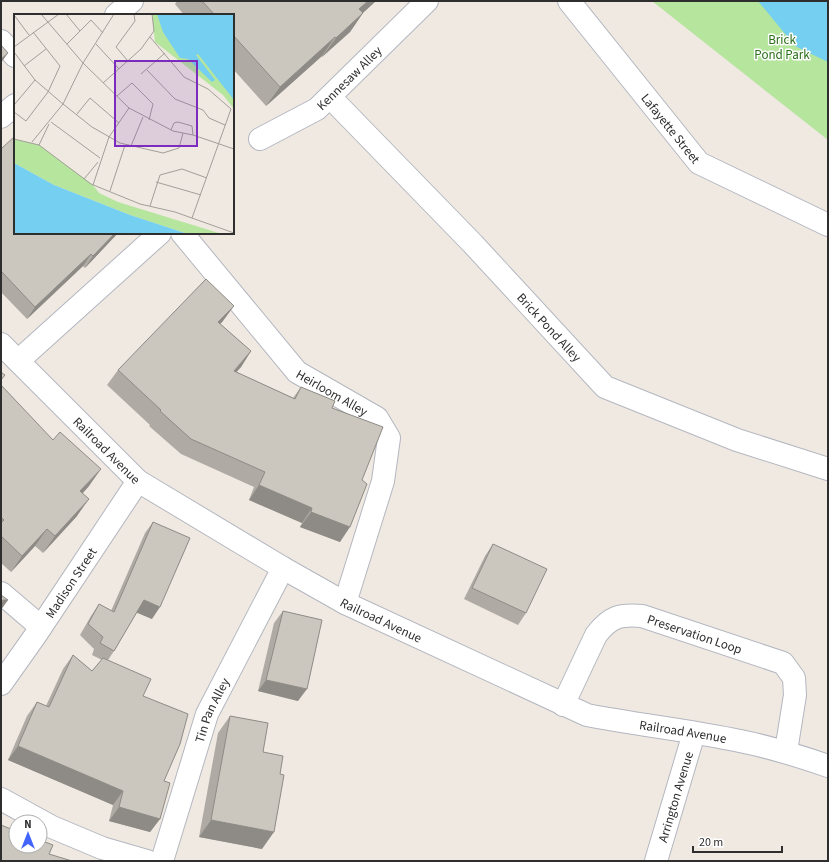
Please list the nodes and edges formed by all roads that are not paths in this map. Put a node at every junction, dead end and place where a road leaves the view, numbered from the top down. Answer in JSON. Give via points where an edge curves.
{"nodes":[{"id":1,"x":427,"y":1,"type":"edge"},
{"id":2,"x":569,"y":1,"type":"edge"},
{"id":3,"x":1,"y":41,"type":"edge"},
{"id":4,"x":14,"y":55,"type":"edge"},
{"id":5,"x":330,"y":97,"type":"junction"},
{"id":6,"x":14,"y":106,"type":"edge"},
{"id":7,"x":1,"y":117,"type":"edge"},
{"id":8,"x":260,"y":139,"type":"dead end"},
{"id":9,"x":828,"y":225,"type":"edge"},
{"id":10,"x":159,"y":234,"type":"edge"},
{"id":11,"x":183,"y":234,"type":"edge"},
{"id":12,"x":1,"y":344,"type":"edge"},
{"id":13,"x":18,"y":361,"type":"junction"},
{"id":14,"x":828,"y":469,"type":"edge"},
{"id":15,"x":138,"y":481,"type":"junction"},
{"id":16,"x":283,"y":568,"type":"junction"},
{"id":17,"x":1,"y":593,"type":"edge"},
{"id":18,"x":345,"y":603,"type":"junction"},
{"id":19,"x":41,"y":626,"type":"junction"},
{"id":20,"x":1,"y":684,"type":"edge"},
{"id":21,"x":563,"y":704,"type":"junction"},
{"id":22,"x":694,"y":733,"type":"junction"},
{"id":23,"x":786,"y":751,"type":"junction"},
{"id":24,"x":828,"y":766,"type":"edge"},
{"id":25,"x":1,"y":799,"type":"edge"},
{"id":26,"x":100,"y":855,"type":"edge"},
{"id":27,"x":148,"y":861,"type":"edge"},
{"id":28,"x":162,"y":861,"type":"edge"},
{"id":29,"x":656,"y":861,"type":"edge"}],
"edges":[{"from":1,"to":5,"type":"street","name":"Kennesaw Alley"},
{"from":2,"to":9,"type":"street","name":"Lafayette Street","via":[[699,163]]},
{"from":3,"to":4,"type":"street"},
{"from":5,"to":8,"type":"street","name":"Kennesaw Alley","via":[[317,110]]},
{"from":5,"to":14,"type":"street","name":"Brick Pond Alley","via":[[473,244],[605,387],[738,440]]},
{"from":6,"to":7,"type":"street"},
{"from":10,"to":13,"type":"street"},
{"from":11,"to":18,"type":"street","name":"Heirloom Alley","via":[[297,372],[377,418],[389,438],[383,481]]},
{"from":12,"to":13,"type":"street","name":"Railroad Avenue"},
{"from":13,"to":15,"type":"street","name":"Railroad Avenue"},
{"from":15,"to":16,"type":"street","name":"Railroad Avenue"},
{"from":15,"to":19,"type":"street","name":"Madison Street"},
{"from":16,"to":18,"type":"street","name":"Railroad Avenue"},
{"from":16,"to":28,"type":"street","name":"Tin Pan Alley","via":[[207,714]]},
{"from":17,"to":19,"type":"street"},
{"from":18,"to":21,"type":"street","name":"Railroad Avenue"},
{"from":19,"to":20,"type":"street","name":"Madison Street"},
{"from":21,"to":22,"type":"street","name":"Railroad Avenue","via":[[587,715]]},
{"from":21,"to":23,"type":"street","name":"Preservation Loop","via":[[602,627],[616,618],[642,616],[783,663],[794,678],[795,695]]},
{"from":22,"to":23,"type":"street","name":"Railroad Avenue"},
{"from":22,"to":29,"type":"street","name":"Arrington Avenue"},
{"from":23,"to":24,"type":"street","name":"Railroad Avenue"},
{"from":25,"to":26,"type":"street"},
{"from":26,"to":27,"type":"street"}]}
